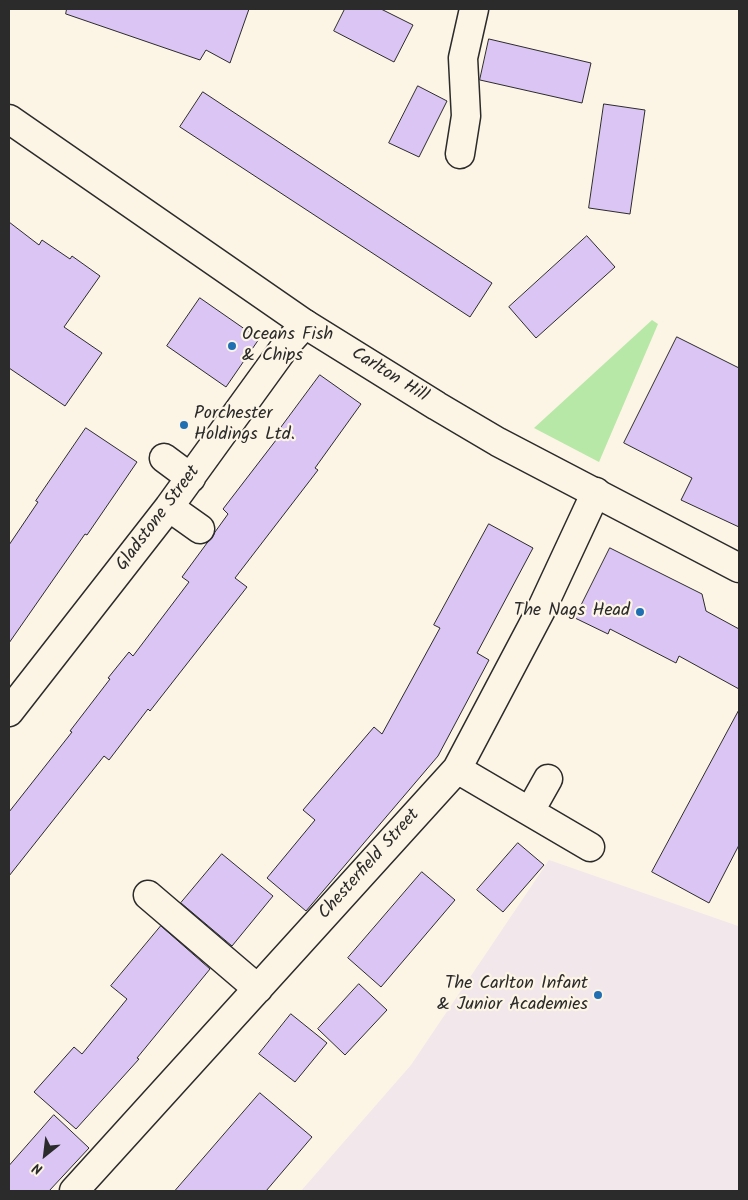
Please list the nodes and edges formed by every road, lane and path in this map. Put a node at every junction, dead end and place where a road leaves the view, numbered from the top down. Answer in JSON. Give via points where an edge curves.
{"nodes":[{"id":1,"x":474,"y":9,"type":"edge"},
{"id":2,"x":9,"y":119,"type":"edge"},
{"id":3,"x":460,"y":154,"type":"dead end"},
{"id":4,"x":305,"y":324,"type":"junction"},
{"id":5,"x":164,"y":458,"type":"dead end"},
{"id":6,"x":191,"y":478,"type":"junction"},
{"id":7,"x":596,"y":492,"type":"junction"},
{"id":8,"x":169,"y":507,"type":"junction"},
{"id":9,"x":200,"y":529,"type":"dead end"},
{"id":10,"x":739,"y":568,"type":"edge"},
{"id":11,"x":9,"y":712,"type":"edge"},
{"id":12,"x":457,"y":768,"type":"junction"},
{"id":13,"x":548,"y":780,"type":"dead end"},
{"id":14,"x":530,"y":811,"type":"junction"},
{"id":15,"x":590,"y":847,"type":"dead end"},
{"id":16,"x":148,"y":895,"type":"dead end"},
{"id":17,"x":258,"y":989,"type":"junction"},
{"id":18,"x":74,"y":1191,"type":"edge"}],
"edges":[{"from":1,"to":3,"type":"street","via":[[463,58],[466,116]]},
{"from":2,"to":4,"type":"street","name":"Carlton Hill"},
{"from":4,"to":6,"type":"street","name":"Gladstone Street","via":[[286,344]]},
{"from":4,"to":7,"type":"street","name":"Carlton Hill","via":[[498,442]]},
{"from":5,"to":6,"type":"street"},
{"from":6,"to":8,"type":"street","name":"Gladstone Street"},
{"from":7,"to":10,"type":"street","name":"Carlton Hill"},
{"from":7,"to":12,"type":"street","name":"Chesterfield Street","via":[[542,608]]},
{"from":8,"to":9,"type":"street"},
{"from":8,"to":11,"type":"street","name":"Gladstone Street"},
{"from":12,"to":14,"type":"street"},
{"from":12,"to":17,"type":"street","name":"Chesterfield Street"},
{"from":13,"to":14,"type":"street"},
{"from":14,"to":15,"type":"street"},
{"from":16,"to":17,"type":"street"},
{"from":17,"to":18,"type":"street","name":"Chesterfield Street"}]}
